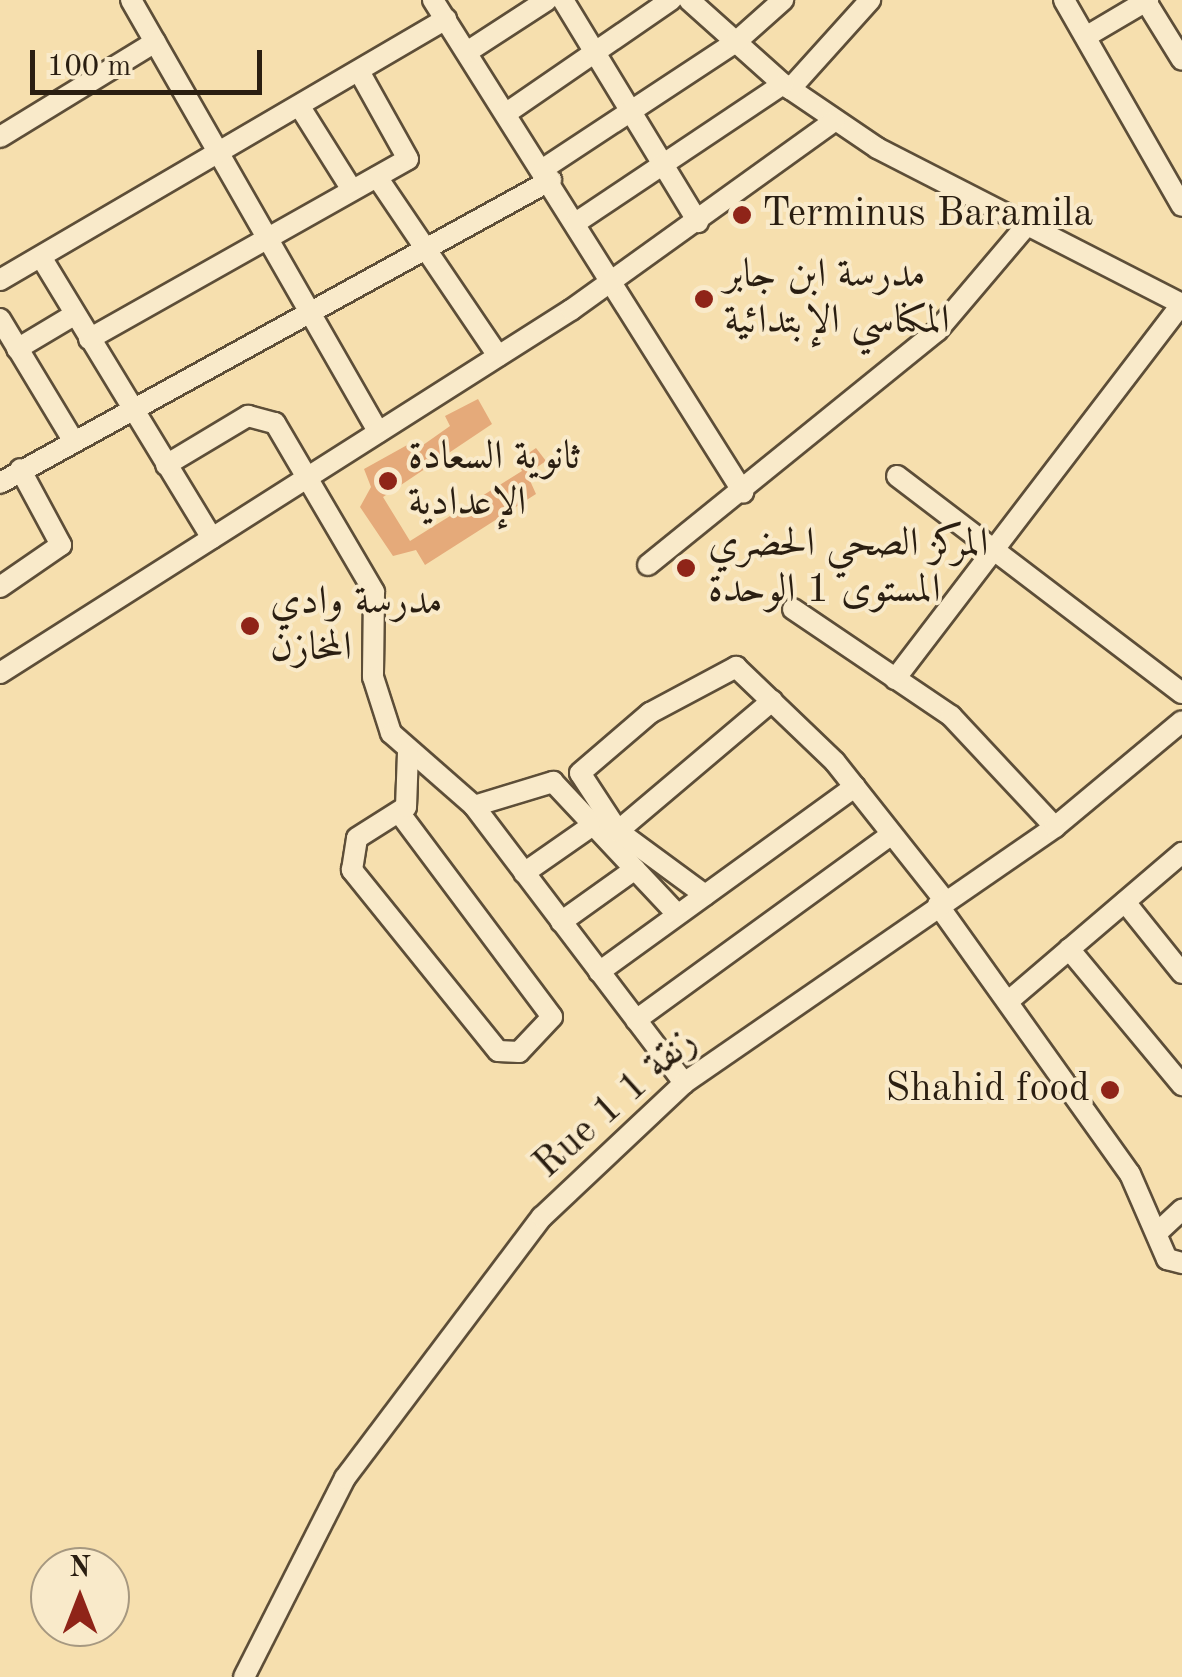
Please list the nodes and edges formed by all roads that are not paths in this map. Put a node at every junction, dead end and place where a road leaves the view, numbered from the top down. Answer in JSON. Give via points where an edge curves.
{"nodes":[{"id":1,"x":131,"y":0,"type":"edge"},
{"id":2,"x":433,"y":0,"type":"edge"},
{"id":3,"x":547,"y":0,"type":"edge"},
{"id":4,"x":563,"y":0,"type":"edge"},
{"id":5,"x":686,"y":0,"type":"edge"},
{"id":6,"x":783,"y":0,"type":"edge"},
{"id":7,"x":870,"y":0,"type":"edge"},
{"id":8,"x":1064,"y":0,"type":"edge"},
{"id":9,"x":1146,"y":0,"type":"edge"},
{"id":10,"x":446,"y":18,"type":"junction"},
{"id":11,"x":1087,"y":36,"type":"junction"},
{"id":12,"x":736,"y":41,"type":"junction"},
{"id":13,"x":155,"y":42,"type":"junction"},
{"id":14,"x":467,"y":52,"type":"junction"},
{"id":15,"x":595,"y":54,"type":"junction"},
{"id":16,"x":1182,"y":60,"type":"edge"},
{"id":17,"x":360,"y":73,"type":"junction"},
{"id":18,"x":786,"y":86,"type":"junction"},
{"id":19,"x":300,"y":106,"type":"junction"},
{"id":20,"x":508,"y":112,"type":"junction"},
{"id":21,"x":632,"y":112,"type":"junction"},
{"id":22,"x":834,"y":121,"type":"junction"},
{"id":23,"x":0,"y":137,"type":"edge"},
{"id":24,"x":217,"y":153,"type":"junction"},
{"id":25,"x":664,"y":167,"type":"junction"},
{"id":26,"x":547,"y":175,"type":"junction"},
{"id":27,"x":377,"y":177,"type":"junction"},
{"id":28,"x":352,"y":190,"type":"junction"},
{"id":29,"x":1182,"y":206,"type":"edge"},
{"id":30,"x":577,"y":222,"type":"junction"},
{"id":31,"x":698,"y":222,"type":"junction"},
{"id":32,"x":1026,"y":226,"type":"junction"},
{"id":33,"x":266,"y":238,"type":"junction"},
{"id":34,"x":426,"y":252,"type":"junction"},
{"id":35,"x":42,"y":257,"type":"junction"},
{"id":36,"x":614,"y":279,"type":"junction"},
{"id":37,"x":0,"y":280,"type":"edge"},
{"id":38,"x":1182,"y":304,"type":"edge"},
{"id":39,"x":312,"y":314,"type":"junction"},
{"id":40,"x":74,"y":315,"type":"junction"},
{"id":41,"x":0,"y":319,"type":"edge"},
{"id":42,"x":89,"y":338,"type":"junction"},
{"id":43,"x":17,"y":348,"type":"junction"},
{"id":44,"x":498,"y":356,"type":"junction"},
{"id":45,"x":132,"y":410,"type":"junction"},
{"id":46,"x":378,"y":432,"type":"junction"},
{"id":47,"x":73,"y":440,"type":"junction"},
{"id":48,"x":166,"y":466,"type":"junction"},
{"id":49,"x":20,"y":469,"type":"junction"},
{"id":50,"x":304,"y":476,"type":"junction"},
{"id":51,"x":898,"y":476,"type":"dead end"},
{"id":52,"x":0,"y":483,"type":"edge"},
{"id":53,"x":743,"y":492,"type":"junction"},
{"id":54,"x":212,"y":538,"type":"junction"},
{"id":55,"x":996,"y":548,"type":"junction"},
{"id":56,"x":648,"y":565,"type":"dead end"},
{"id":57,"x":0,"y":587,"type":"edge"},
{"id":58,"x":793,"y":609,"type":"dead end"},
{"id":59,"x":0,"y":673,"type":"edge"},
{"id":60,"x":895,"y":679,"type":"junction"},
{"id":61,"x":1182,"y":693,"type":"edge"},
{"id":62,"x":772,"y":701,"type":"junction"},
{"id":63,"x":1179,"y":729,"type":"edge"},
{"id":64,"x":408,"y":752,"type":"junction"},
{"id":65,"x":855,"y":787,"type":"junction"},
{"id":66,"x":474,"y":806,"type":"junction"},
{"id":67,"x":401,"y":815,"type":"junction"},
{"id":68,"x":590,"y":827,"type":"junction"},
{"id":69,"x":1054,"y":827,"type":"junction"},
{"id":70,"x":618,"y":830,"type":"junction"},
{"id":71,"x":892,"y":834,"type":"junction"},
{"id":72,"x":1181,"y":855,"type":"edge"},
{"id":73,"x":635,"y":869,"type":"junction"},
{"id":74,"x":524,"y":873,"type":"junction"},
{"id":75,"x":705,"y":895,"type":"junction"},
{"id":76,"x":1124,"y":902,"type":"junction"},
{"id":77,"x":941,"y":903,"type":"junction"},
{"id":78,"x":677,"y":914,"type":"junction"},
{"id":79,"x":561,"y":922,"type":"junction"},
{"id":80,"x":1069,"y":949,"type":"junction"},
{"id":81,"x":600,"y":972,"type":"junction"},
{"id":82,"x":1182,"y":973,"type":"edge"},
{"id":83,"x":1011,"y":999,"type":"junction"},
{"id":84,"x":636,"y":1020,"type":"junction"},
{"id":85,"x":684,"y":1083,"type":"junction"},
{"id":86,"x":1182,"y":1085,"type":"edge"},
{"id":87,"x":1182,"y":1210,"type":"edge"},
{"id":88,"x":1158,"y":1232,"type":"junction"},
{"id":89,"x":1182,"y":1263,"type":"edge"},
{"id":90,"x":244,"y":1677,"type":"edge"}],
"edges":[{"from":1,"to":13,"type":"street"},
{"from":2,"to":10,"type":"street"},
{"from":3,"to":14,"type":"street"},
{"from":4,"to":15,"type":"street"},
{"from":5,"to":12,"type":"street"},
{"from":5,"to":15,"type":"street"},
{"from":6,"to":12,"type":"street"},
{"from":7,"to":18,"type":"street"},
{"from":8,"to":11,"type":"street"},
{"from":9,"to":11,"type":"street"},
{"from":9,"to":16,"type":"street"},
{"from":10,"to":14,"type":"street"},
{"from":10,"to":17,"type":"street"},
{"from":11,"to":29,"type":"street"},
{"from":12,"to":18,"type":"street"},
{"from":12,"to":21,"type":"street"},
{"from":13,"to":23,"type":"street"},
{"from":13,"to":24,"type":"street"},
{"from":14,"to":20,"type":"street"},
{"from":15,"to":20,"type":"street"},
{"from":15,"to":21,"type":"street"},
{"from":17,"to":19,"type":"street"},
{"from":17,"to":27,"type":"street","via":[[408,159]]},
{"from":18,"to":22,"type":"street"},
{"from":18,"to":25,"type":"street"},
{"from":19,"to":24,"type":"street"},
{"from":19,"to":28,"type":"street"},
{"from":20,"to":26,"type":"street"},
{"from":21,"to":25,"type":"street"},
{"from":21,"to":26,"type":"street"},
{"from":22,"to":31,"type":"street"},
{"from":22,"to":32,"type":"street"},
{"from":24,"to":33,"type":"street"},
{"from":24,"to":35,"type":"street"},
{"from":25,"to":30,"type":"street"},
{"from":25,"to":31,"type":"street"},
{"from":26,"to":30,"type":"street"},
{"from":26,"to":34,"type":"street"},
{"from":27,"to":28,"type":"street"},
{"from":27,"to":34,"type":"street"},
{"from":28,"to":33,"type":"street"},
{"from":30,"to":36,"type":"street"},
{"from":31,"to":36,"type":"street"},
{"from":32,"to":38,"type":"street","via":[[1077,244]]},
{"from":32,"to":53,"type":"street","via":[[937,331]]},
{"from":33,"to":39,"type":"street"},
{"from":33,"to":42,"type":"street"},
{"from":34,"to":39,"type":"street"},
{"from":34,"to":44,"type":"street"},
{"from":35,"to":37,"type":"street"},
{"from":35,"to":40,"type":"street"},
{"from":36,"to":44,"type":"street"},
{"from":36,"to":53,"type":"street"},
{"from":38,"to":55,"type":"street"},
{"from":39,"to":45,"type":"street"},
{"from":39,"to":46,"type":"street"},
{"from":40,"to":42,"type":"street"},
{"from":40,"to":43,"type":"street"},
{"from":41,"to":43,"type":"street"},
{"from":42,"to":45,"type":"street"},
{"from":43,"to":47,"type":"street"},
{"from":44,"to":46,"type":"street"},
{"from":45,"to":47,"type":"street"},
{"from":45,"to":48,"type":"street"},
{"from":46,"to":50,"type":"street"},
{"from":47,"to":49,"type":"street"},
{"from":48,"to":50,"type":"street","via":[[262,414]]},
{"from":48,"to":54,"type":"street"},
{"from":49,"to":52,"type":"street"},
{"from":49,"to":57,"type":"street","via":[[61,545]]},
{"from":50,"to":54,"type":"street"},
{"from":50,"to":64,"type":"street","via":[[374,592],[378,700]]},
{"from":51,"to":55,"type":"street"},
{"from":53,"to":56,"type":"street"},
{"from":54,"to":59,"type":"street"},
{"from":55,"to":60,"type":"street"},
{"from":55,"to":61,"type":"street"},
{"from":58,"to":60,"type":"street"},
{"from":60,"to":69,"type":"street","via":[[951,716]]},
{"from":62,"to":65,"type":"street"},
{"from":62,"to":70,"type":"street"},
{"from":62,"to":70,"type":"street","via":[[736,667],[650,713],[586,765],[581,784]]},
{"from":63,"to":69,"type":"street","name":"Rue 1 زنقة 1"},
{"from":64,"to":66,"type":"street"},
{"from":64,"to":67,"type":"street"},
{"from":65,"to":71,"type":"street"},
{"from":65,"to":75,"type":"street"},
{"from":66,"to":68,"type":"street","via":[[553,782]]},
{"from":66,"to":74,"type":"street"},
{"from":67,"to":67,"type":"street","via":[[357,838],[352,870],[498,1051],[519,1052],[552,1018]]},
{"from":68,"to":73,"type":"street"},
{"from":68,"to":74,"type":"street"},
{"from":69,"to":77,"type":"street","name":"Rue 1 زنقة 1"},
{"from":70,"to":75,"type":"street"},
{"from":71,"to":77,"type":"street"},
{"from":71,"to":84,"type":"street"},
{"from":72,"to":76,"type":"street"},
{"from":73,"to":78,"type":"street"},
{"from":73,"to":79,"type":"street"},
{"from":74,"to":79,"type":"street"},
{"from":75,"to":78,"type":"street"},
{"from":76,"to":80,"type":"street"},
{"from":76,"to":82,"type":"street"},
{"from":77,"to":83,"type":"street"},
{"from":77,"to":85,"type":"street","name":"Rue 1 زنقة 1"},
{"from":78,"to":81,"type":"street"},
{"from":79,"to":81,"type":"street"},
{"from":80,"to":83,"type":"street"},
{"from":80,"to":86,"type":"street"},
{"from":81,"to":84,"type":"street"},
{"from":83,"to":88,"type":"street","via":[[1130,1174]]},
{"from":84,"to":85,"type":"street"},
{"from":85,"to":90,"type":"street","name":"Rue 1 زنقة 1","via":[[542,1217],[374,1435],[323,1517]]},
{"from":87,"to":88,"type":"street"},
{"from":88,"to":89,"type":"street","via":[[1167,1259]]}]}
